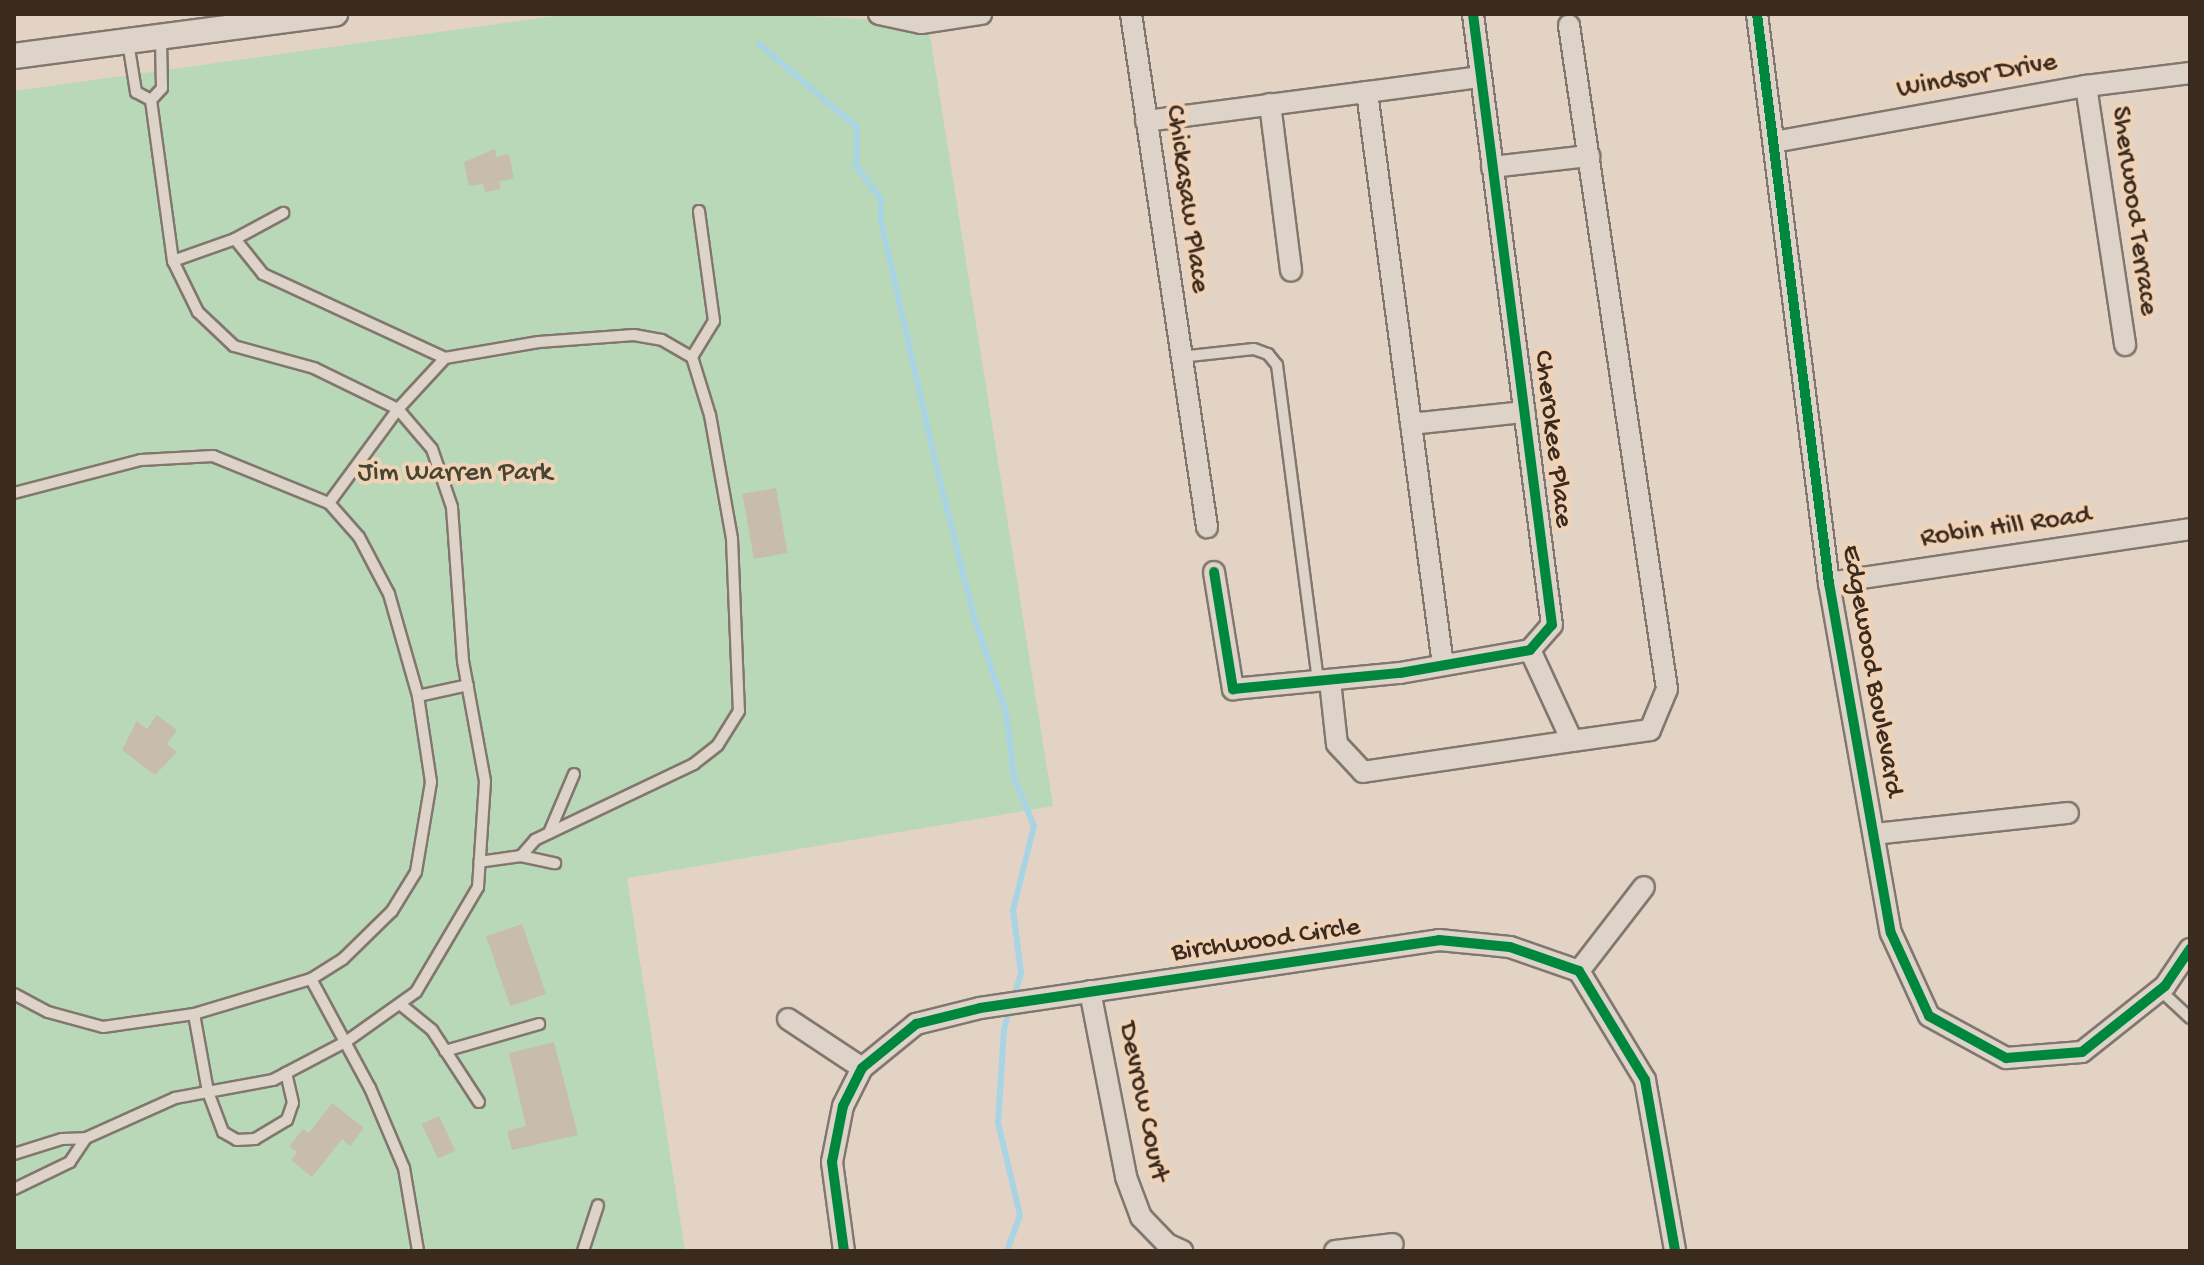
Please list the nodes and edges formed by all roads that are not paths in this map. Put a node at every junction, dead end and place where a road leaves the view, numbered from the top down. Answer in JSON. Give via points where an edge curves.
{"nodes":[{"id":1,"x":335,"y":14,"type":"edge"},
{"id":2,"x":879,"y":14,"type":"edge"},
{"id":3,"x":981,"y":14,"type":"edge"},
{"id":4,"x":1131,"y":14,"type":"edge"},
{"id":5,"x":1473,"y":14,"type":"edge"},
{"id":6,"x":1757,"y":14,"type":"edge"},
{"id":7,"x":1569,"y":25,"type":"dead end"},
{"id":8,"x":161,"y":38,"type":"junction"},
{"id":9,"x":128,"y":42,"type":"junction"},
{"id":10,"x":14,"y":56,"type":"edge"},
{"id":11,"x":2190,"y":73,"type":"edge"},
{"id":12,"x":1480,"y":77,"type":"junction"},
{"id":13,"x":2086,"y":86,"type":"junction"},
{"id":14,"x":1367,"y":92,"type":"junction"},
{"id":15,"x":151,"y":100,"type":"junction"},
{"id":16,"x":1270,"y":104,"type":"junction"},
{"id":17,"x":1146,"y":121,"type":"junction"},
{"id":18,"x":1774,"y":142,"type":"junction"},
{"id":19,"x":1589,"y":156,"type":"junction"},
{"id":20,"x":1492,"y":167,"type":"junction"},
{"id":21,"x":699,"y":211,"type":"dead end"},
{"id":22,"x":283,"y":213,"type":"dead end"},
{"id":23,"x":235,"y":239,"type":"junction"},
{"id":24,"x":173,"y":261,"type":"junction"},
{"id":25,"x":1291,"y":271,"type":"dead end"},
{"id":26,"x":2125,"y":345,"type":"dead end"},
{"id":27,"x":692,"y":357,"type":"junction"},
{"id":28,"x":1180,"y":357,"type":"junction"},
{"id":29,"x":445,"y":358,"type":"junction"},
{"id":30,"x":398,"y":409,"type":"junction"},
{"id":31,"x":1524,"y":412,"type":"junction"},
{"id":32,"x":1411,"y":424,"type":"junction"},
{"id":33,"x":14,"y":493,"type":"edge"},
{"id":34,"x":329,"y":503,"type":"junction"},
{"id":35,"x":1207,"y":527,"type":"dead end"},
{"id":36,"x":2190,"y":529,"type":"edge"},
{"id":37,"x":1214,"y":572,"type":"dead end"},
{"id":38,"x":1829,"y":583,"type":"junction"},
{"id":39,"x":1530,"y":650,"type":"junction"},
{"id":40,"x":1443,"y":665,"type":"junction"},
{"id":41,"x":1324,"y":682,"type":"junction"},
{"id":42,"x":468,"y":685,"type":"junction"},
{"id":43,"x":418,"y":696,"type":"junction"},
{"id":44,"x":1572,"y":741,"type":"junction"},
{"id":45,"x":574,"y":774,"type":"dead end"},
{"id":46,"x":2068,"y":813,"type":"dead end"},
{"id":47,"x":549,"y":833,"type":"junction"},
{"id":48,"x":1874,"y":834,"type":"junction"},
{"id":49,"x":521,"y":856,"type":"junction"},
{"id":50,"x":479,"y":862,"type":"junction"},
{"id":51,"x":555,"y":863,"type":"dead end"},
{"id":52,"x":1644,"y":887,"type":"dead end"},
{"id":53,"x":2190,"y":949,"type":"edge"},
{"id":54,"x":1579,"y":971,"type":"junction"},
{"id":55,"x":311,"y":979,"type":"junction"},
{"id":56,"x":2160,"y":990,"type":"junction"},
{"id":57,"x":1090,"y":991,"type":"junction"},
{"id":58,"x":14,"y":994,"type":"edge"},
{"id":59,"x":400,"y":1004,"type":"junction"},
{"id":60,"x":194,"y":1014,"type":"junction"},
{"id":61,"x":2190,"y":1018,"type":"edge"},
{"id":62,"x":788,"y":1019,"type":"dead end"},
{"id":63,"x":539,"y":1024,"type":"dead end"},
{"id":64,"x":347,"y":1041,"type":"junction"},
{"id":65,"x":445,"y":1051,"type":"junction"},
{"id":66,"x":862,"y":1068,"type":"junction"},
{"id":67,"x":286,"y":1073,"type":"junction"},
{"id":68,"x":208,"y":1092,"type":"junction"},
{"id":69,"x":479,"y":1102,"type":"dead end"},
{"id":70,"x":86,"y":1138,"type":"junction"},
{"id":71,"x":14,"y":1154,"type":"edge"},
{"id":72,"x":14,"y":1189,"type":"edge"},
{"id":73,"x":598,"y":1205,"type":"dead end"},
{"id":74,"x":1393,"y":1244,"type":"dead end"},
{"id":75,"x":418,"y":1251,"type":"edge"},
{"id":76,"x":583,"y":1251,"type":"edge"},
{"id":77,"x":844,"y":1251,"type":"edge"},
{"id":78,"x":1182,"y":1251,"type":"edge"},
{"id":79,"x":1335,"y":1251,"type":"edge"},
{"id":80,"x":1675,"y":1251,"type":"edge"}],
"edges":[{"from":1,"to":8,"type":"street"},
{"from":2,"to":3,"type":"street","via":[[921,23]]},
{"from":4,"to":17,"type":"street","name":"Chickasaw Place"},
{"from":5,"to":12,"type":"street","name":"Cherokee Place"},
{"from":6,"to":18,"type":"street","name":"Edgewood Boulevard"},
{"from":7,"to":19,"type":"street"},
{"from":8,"to":9,"type":"street"},
{"from":8,"to":15,"type":"lane","via":[[162,88]]},
{"from":9,"to":10,"type":"street"},
{"from":9,"to":15,"type":"lane","via":[[136,92]]},
{"from":11,"to":13,"type":"street","name":"Windsor Drive"},
{"from":12,"to":14,"type":"street"},
{"from":12,"to":20,"type":"street","name":"Cherokee Place"},
{"from":13,"to":18,"type":"street","name":"Windsor Drive"},
{"from":13,"to":26,"type":"street","name":"Sherwood Terrace"},
{"from":14,"to":16,"type":"street"},
{"from":14,"to":32,"type":"street"},
{"from":15,"to":24,"type":"lane"},
{"from":16,"to":17,"type":"street"},
{"from":16,"to":25,"type":"street"},
{"from":17,"to":28,"type":"street","name":"Chickasaw Place"},
{"from":18,"to":38,"type":"street","name":"Edgewood Boulevard"},
{"from":19,"to":20,"type":"street"},
{"from":19,"to":44,"type":"street","via":[[1667,689],[1650,730]]},
{"from":20,"to":31,"type":"street","name":"Cherokee Place"},
{"from":21,"to":27,"type":"lane","via":[[714,321]]},
{"from":22,"to":23,"type":"lane"},
{"from":23,"to":24,"type":"lane"},
{"from":23,"to":29,"type":"lane","via":[[263,274]]},
{"from":24,"to":30,"type":"lane","via":[[198,312],[234,346],[314,368]]},
{"from":27,"to":29,"type":"lane","via":[[662,340],[634,335],[539,342]]},
{"from":27,"to":47,"type":"lane","via":[[710,415],[732,539],[739,711],[718,745],[694,764]]},
{"from":28,"to":35,"type":"street","name":"Chickasaw Place"},
{"from":28,"to":41,"type":"lane","via":[[1254,349],[1277,365]]},
{"from":29,"to":30,"type":"lane"},
{"from":30,"to":34,"type":"lane"},
{"from":30,"to":42,"type":"lane","via":[[432,449],[452,507]]},
{"from":31,"to":32,"type":"street"},
{"from":31,"to":39,"type":"street","name":"Cherokee Place","via":[[1552,625]]},
{"from":32,"to":40,"type":"street"},
{"from":33,"to":34,"type":"lane","via":[[141,460],[213,456]]},
{"from":34,"to":43,"type":"lane","via":[[359,537],[389,594]]},
{"from":36,"to":38,"type":"street","name":"Robin Hill Road"},
{"from":37,"to":41,"type":"street","via":[[1233,689]]},
{"from":38,"to":48,"type":"street","name":"Edgewood Boulevard"},
{"from":39,"to":40,"type":"street"},
{"from":39,"to":44,"type":"street"},
{"from":40,"to":41,"type":"street"},
{"from":41,"to":44,"type":"street","via":[[1337,744],[1363,772]]},
{"from":42,"to":43,"type":"lane"},
{"from":42,"to":50,"type":"lane","via":[[485,781]]},
{"from":43,"to":55,"type":"lane","via":[[431,782],[416,872],[392,911],[343,959]]},
{"from":45,"to":47,"type":"lane"},
{"from":46,"to":48,"type":"street"},
{"from":47,"to":49,"type":"lane"},
{"from":48,"to":56,"type":"street","name":"Edgewood Boulevard","via":[[1891,933],[1929,1016],[2006,1058],[2082,1052]]},
{"from":49,"to":50,"type":"lane"},
{"from":49,"to":51,"type":"lane"},
{"from":50,"to":59,"type":"lane","via":[[478,887],[416,992]]},
{"from":52,"to":54,"type":"street"},
{"from":53,"to":56,"type":"street","name":"Edgewood Boulevard"},
{"from":54,"to":57,"type":"street","name":"Birchwood Circle","via":[[1510,947],[1439,940]]},
{"from":54,"to":80,"type":"street","via":[[1645,1080]]},
{"from":55,"to":60,"type":"lane"},
{"from":55,"to":64,"type":"lane"},
{"from":56,"to":61,"type":"lane"},
{"from":57,"to":66,"type":"street","name":"Birchwood Circle","via":[[916,1024]]},
{"from":57,"to":78,"type":"street","name":"Devrow Court","via":[[1126,1177],[1141,1217],[1167,1244]]},
{"from":58,"to":60,"type":"lane","via":[[48,1012],[103,1027]]},
{"from":59,"to":64,"type":"lane"},
{"from":59,"to":65,"type":"lane","via":[[432,1030]]},
{"from":60,"to":68,"type":"lane"},
{"from":62,"to":66,"type":"street"},
{"from":63,"to":65,"type":"lane"},
{"from":64,"to":67,"type":"lane"},
{"from":64,"to":75,"type":"lane","via":[[404,1168]]},
{"from":65,"to":69,"type":"lane"},
{"from":66,"to":77,"type":"street","name":"Birchwood Circle","via":[[843,1106],[832,1162]]},
{"from":67,"to":68,"type":"lane"},
{"from":67,"to":68,"type":"lane","via":[[293,1103],[287,1120],[255,1139],[237,1140],[223,1132]]},
{"from":68,"to":70,"type":"lane","via":[[151,1107]]},
{"from":70,"to":71,"type":"lane","via":[[62,1139]]},
{"from":70,"to":72,"type":"lane","via":[[70,1162]]},
{"from":73,"to":76,"type":"lane"},
{"from":74,"to":79,"type":"street"}]}
